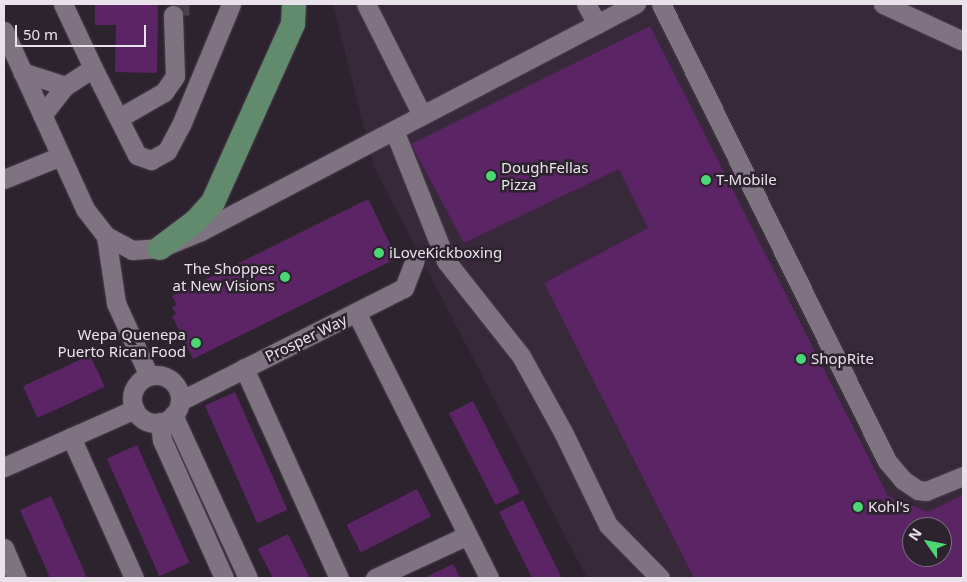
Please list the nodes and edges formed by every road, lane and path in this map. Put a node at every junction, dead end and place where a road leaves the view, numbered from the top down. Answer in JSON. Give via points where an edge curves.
{"nodes":[{"id":1,"x":63,"y":4,"type":"edge"},
{"id":2,"x":231,"y":4,"type":"edge"},
{"id":3,"x":294,"y":4,"type":"edge"},
{"id":4,"x":366,"y":4,"type":"edge"},
{"id":5,"x":586,"y":4,"type":"edge"},
{"id":6,"x":636,"y":4,"type":"edge"},
{"id":7,"x":661,"y":4,"type":"edge"},
{"id":8,"x":883,"y":4,"type":"edge"},
{"id":9,"x":176,"y":15,"type":"tunnel mouth"},
{"id":10,"x":597,"y":24,"type":"junction"},
{"id":11,"x":4,"y":31,"type":"edge"},
{"id":12,"x":963,"y":42,"type":"edge"},
{"id":13,"x":93,"y":68,"type":"junction"},
{"id":14,"x":22,"y":72,"type":"junction"},
{"id":15,"x":65,"y":86,"type":"junction"},
{"id":16,"x":42,"y":114,"type":"junction"},
{"id":17,"x":422,"y":115,"type":"junction"},
{"id":18,"x":119,"y":118,"type":"junction"},
{"id":19,"x":394,"y":130,"type":"junction"},
{"id":20,"x":61,"y":156,"type":"junction"},
{"id":21,"x":4,"y":179,"type":"edge"},
{"id":22,"x":106,"y":236,"type":"junction"},
{"id":23,"x":160,"y":248,"type":"junction"},
{"id":24,"x":415,"y":260,"type":"dead end"},
{"id":25,"x":357,"y":314,"type":"junction"},
{"id":26,"x":244,"y":368,"type":"junction"},
{"id":27,"x":149,"y":376,"type":"junction"},
{"id":28,"x":135,"y":409,"type":"junction"},
{"id":29,"x":171,"y":413,"type":"junction"},
{"id":30,"x":71,"y":437,"type":"junction"},
{"id":31,"x":4,"y":467,"type":"edge"},
{"id":32,"x":963,"y":476,"type":"edge"},
{"id":33,"x":468,"y":534,"type":"junction"},
{"id":34,"x":4,"y":548,"type":"edge"},
{"id":35,"x":17,"y":578,"type":"edge"},
{"id":36,"x":134,"y":578,"type":"edge"},
{"id":37,"x":224,"y":578,"type":"edge"},
{"id":38,"x":248,"y":578,"type":"edge"},
{"id":39,"x":339,"y":578,"type":"edge"},
{"id":40,"x":375,"y":578,"type":"edge"},
{"id":41,"x":489,"y":578,"type":"edge"},
{"id":42,"x":660,"y":578,"type":"edge"}],
"edges":[{"from":1,"to":13,"type":"street"},
{"from":2,"to":18,"type":"street","via":[[167,151],[151,160],[138,155]]},
{"from":3,"to":23,"type":"main road","via":[[293,24],[213,202],[196,221]]},
{"from":4,"to":17,"type":"street"},
{"from":5,"to":10,"type":"street"},
{"from":6,"to":10,"type":"street"},
{"from":7,"to":32,"type":"street","via":[[888,461],[903,480],[918,490],[926,491]]},
{"from":8,"to":12,"type":"street"},
{"from":9,"to":18,"type":"street","via":[[171,43],[176,49],[174,76],[164,92]]},
{"from":10,"to":17,"type":"street"},
{"from":11,"to":14,"type":"street"},
{"from":13,"to":15,"type":"street"},
{"from":13,"to":18,"type":"street"},
{"from":14,"to":15,"type":"street"},
{"from":14,"to":16,"type":"street"},
{"from":15,"to":16,"type":"street"},
{"from":16,"to":20,"type":"street"},
{"from":17,"to":19,"type":"street"},
{"from":19,"to":23,"type":"street"},
{"from":19,"to":42,"type":"street","via":[[446,261],[520,356],[563,432],[608,525]]},
{"from":20,"to":21,"type":"street"},
{"from":20,"to":22,"type":"street","via":[[85,209]]},
{"from":22,"to":23,"type":"street","via":[[132,250]]},
{"from":22,"to":27,"type":"street","via":[[116,303]]},
{"from":24,"to":25,"type":"street","name":"Prosper Way","via":[[404,288]]},
{"from":25,"to":26,"type":"street","name":"Prosper Way"},
{"from":25,"to":33,"type":"street"},
{"from":26,"to":29,"type":"street","name":"Prosper Way"},
{"from":26,"to":39,"type":"street"},
{"from":27,"to":28,"type":"street","via":[[142,379],[133,393]]},
{"from":27,"to":29,"type":"street","via":[[165,376],[177,387]]},
{"from":28,"to":29,"type":"street","via":[[145,420]]},
{"from":28,"to":30,"type":"street"},
{"from":29,"to":37,"type":"street","via":[[162,440]]},
{"from":29,"to":38,"type":"street"},
{"from":30,"to":31,"type":"street"},
{"from":30,"to":36,"type":"street"},
{"from":33,"to":40,"type":"street"},
{"from":33,"to":41,"type":"street"},
{"from":34,"to":35,"type":"street"}]}
